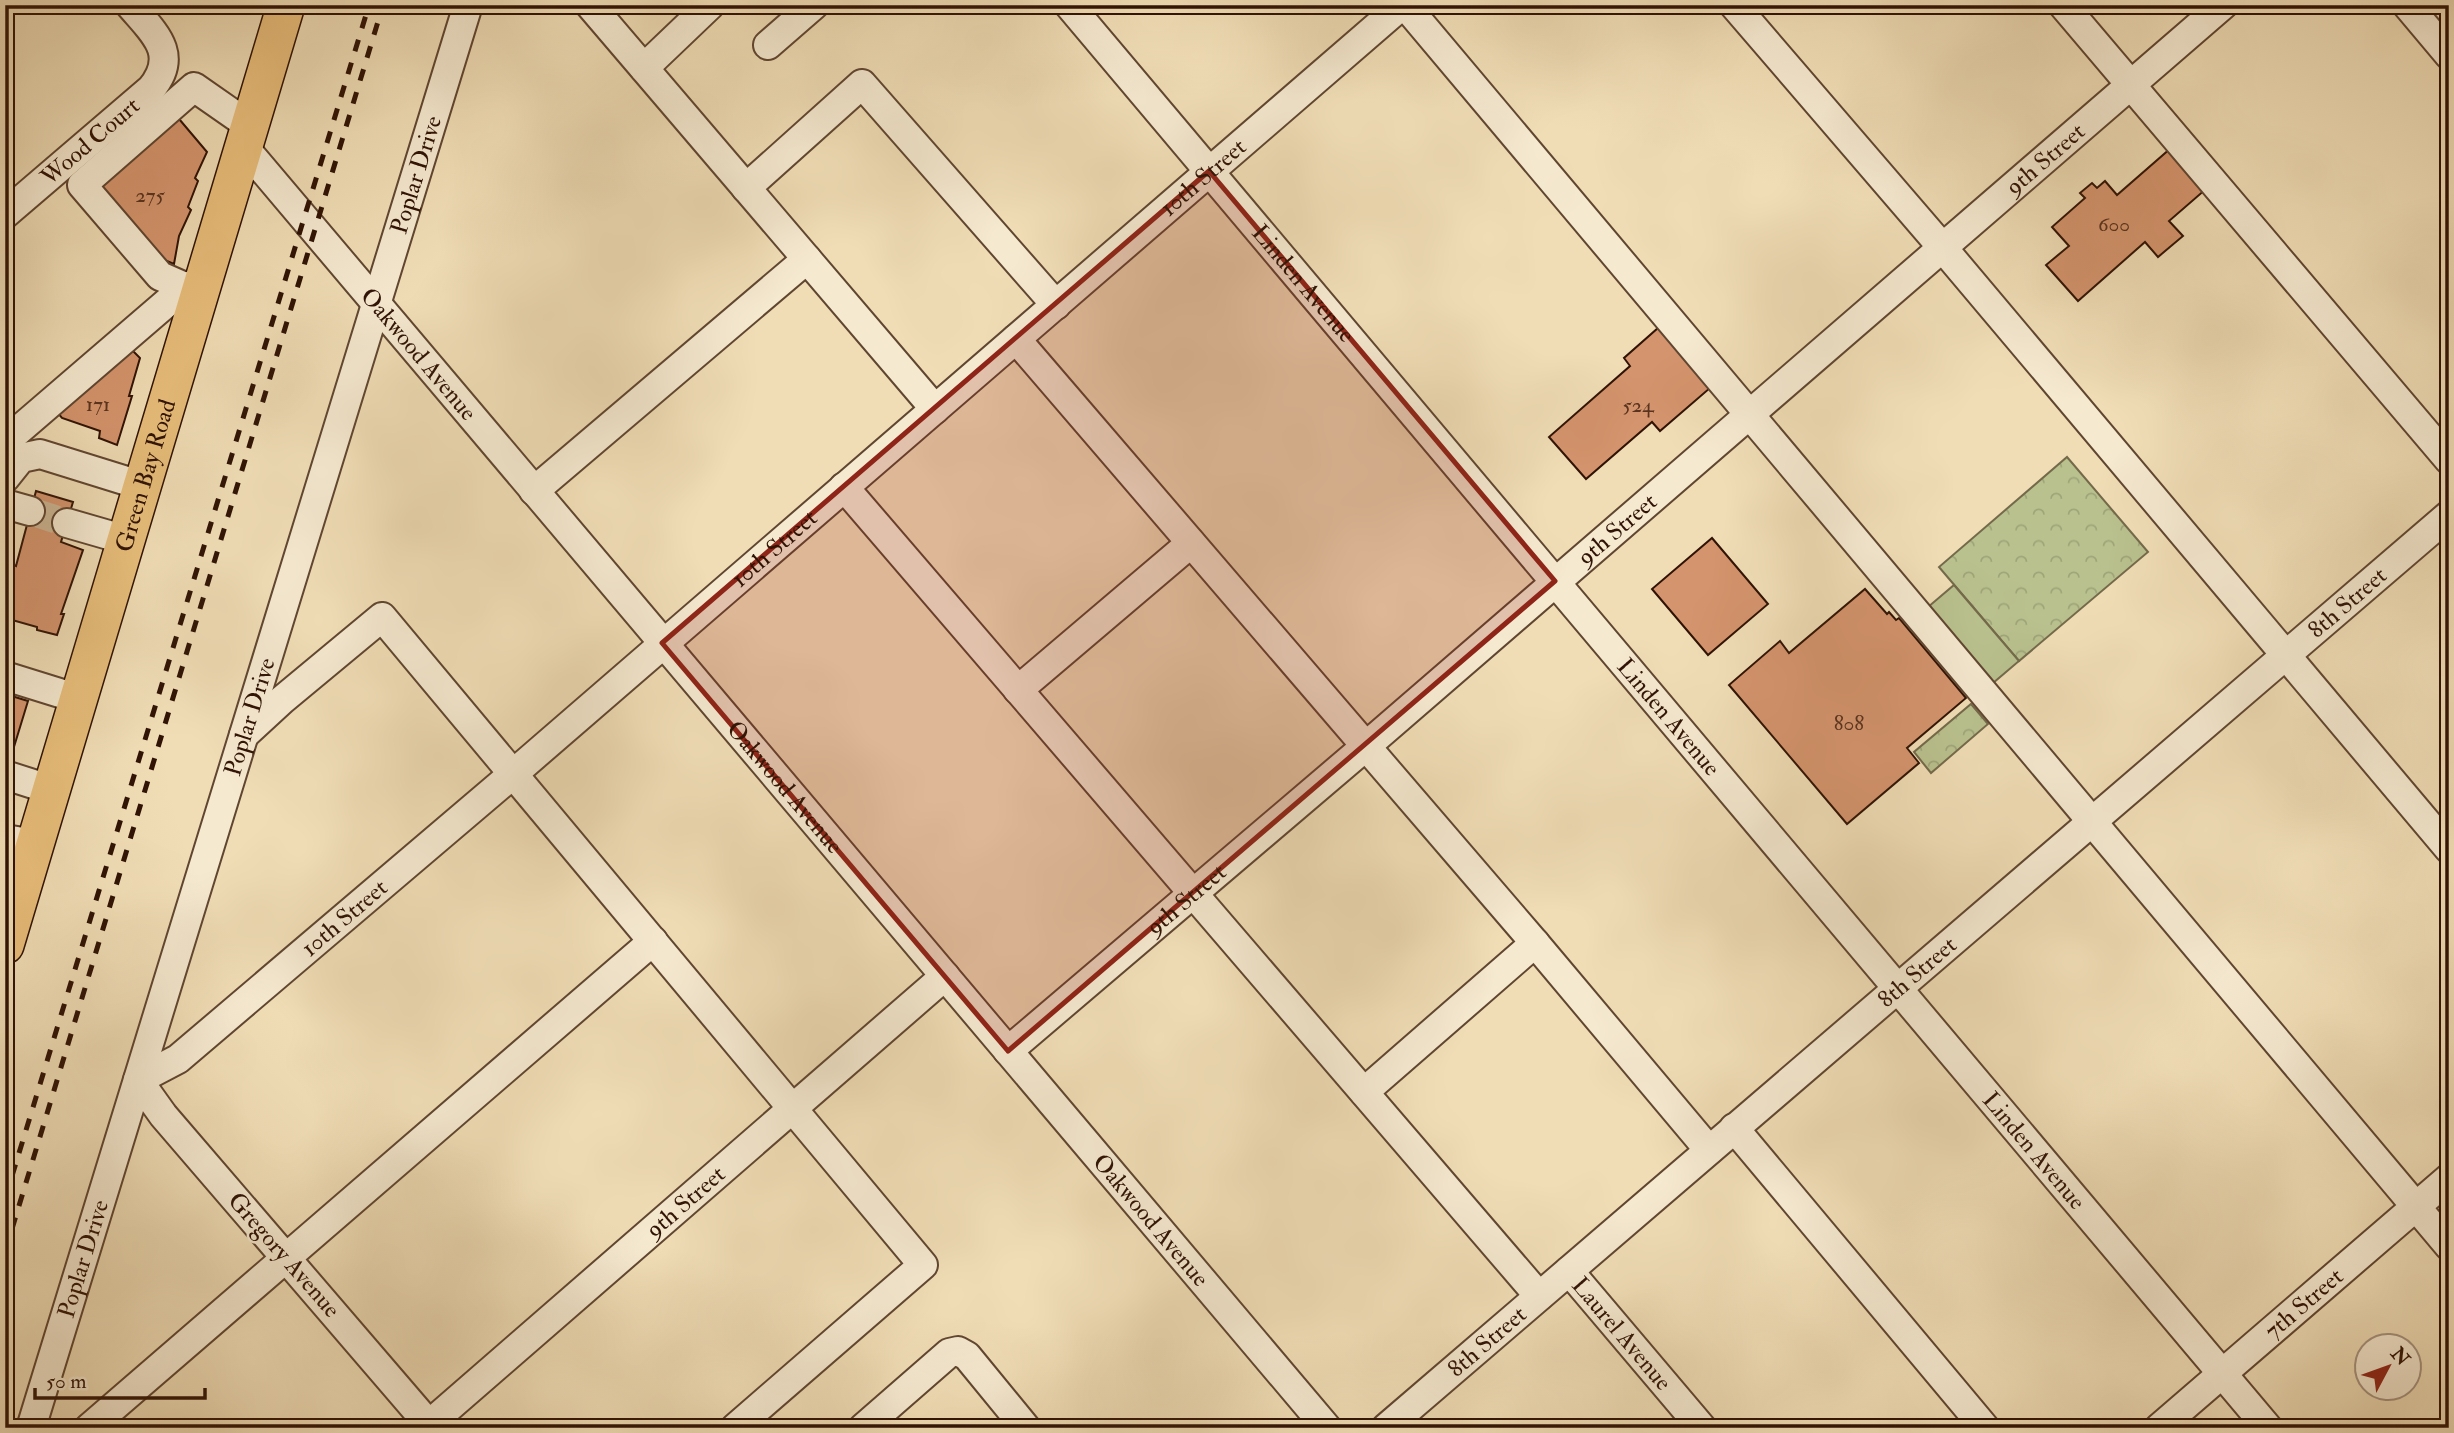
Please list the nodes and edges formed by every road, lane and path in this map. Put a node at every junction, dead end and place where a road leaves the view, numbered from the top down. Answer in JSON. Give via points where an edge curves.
{"nodes":[{"id":1,"x":130,"y":5,"type":"edge"},
{"id":2,"x":286,"y":5,"type":"edge"},
{"id":3,"x":468,"y":5,"type":"edge"},
{"id":4,"x":590,"y":5,"type":"edge"},
{"id":5,"x":710,"y":5,"type":"edge"},
{"id":6,"x":814,"y":5,"type":"edge"},
{"id":7,"x":1069,"y":5,"type":"edge"},
{"id":8,"x":1404,"y":5,"type":"edge"},
{"id":9,"x":1734,"y":5,"type":"edge"},
{"id":10,"x":2063,"y":5,"type":"edge"},
{"id":11,"x":2223,"y":5,"type":"edge"},
{"id":12,"x":2407,"y":5,"type":"edge"},
{"id":13,"x":768,"y":45,"type":"dead end"},
{"id":14,"x":2449,"y":55,"type":"edge"},
{"id":15,"x":644,"y":68,"type":"junction"},
{"id":16,"x":2131,"y":85,"type":"junction"},
{"id":17,"x":247,"y":137,"type":"junction"},
{"id":18,"x":1209,"y":171,"type":"junction"},
{"id":19,"x":746,"y":188,"type":"junction"},
{"id":20,"x":5,"y":214,"type":"edge"},
{"id":21,"x":1942,"y":247,"type":"junction"},
{"id":22,"x":807,"y":260,"type":"junction"},
{"id":23,"x":194,"y":285,"type":"junction"},
{"id":24,"x":376,"y":303,"type":"junction"},
{"id":25,"x":1056,"y":305,"type":"junction"},
{"id":26,"x":1016,"y":339,"type":"junction"},
{"id":27,"x":935,"y":409,"type":"junction"},
{"id":28,"x":1749,"y":414,"type":"junction"},
{"id":29,"x":5,"y":442,"type":"edge"},
{"id":30,"x":2449,"y":460,"type":"edge"},
{"id":31,"x":5,"y":478,"type":"edge"},
{"id":32,"x":143,"y":486,"type":"junction"},
{"id":33,"x":844,"y":487,"type":"junction"},
{"id":34,"x":534,"y":491,"type":"junction"},
{"id":35,"x":2449,"y":515,"type":"edge"},
{"id":36,"x":67,"y":523,"type":"tunnel mouth"},
{"id":37,"x":126,"y":540,"type":"junction"},
{"id":38,"x":1191,"y":543,"type":"junction"},
{"id":39,"x":1555,"y":581,"type":"junction"},
{"id":40,"x":662,"y":643,"type":"junction"},
{"id":41,"x":2286,"y":655,"type":"junction"},
{"id":42,"x":5,"y":676,"type":"edge"},
{"id":43,"x":1018,"y":690,"type":"junction"},
{"id":44,"x":79,"y":699,"type":"junction"},
{"id":45,"x":244,"y":735,"type":"junction"},
{"id":46,"x":1365,"y":747,"type":"junction"},
{"id":47,"x":513,"y":774,"type":"junction"},
{"id":48,"x":5,"y":775,"type":"edge"},
{"id":49,"x":51,"y":790,"type":"junction"},
{"id":50,"x":2092,"y":822,"type":"junction"},
{"id":51,"x":20,"y":841,"type":"edge"},
{"id":52,"x":2449,"y":849,"type":"edge"},
{"id":53,"x":1193,"y":893,"type":"junction"},
{"id":54,"x":6,"y":937,"type":"edge"},
{"id":55,"x":653,"y":941,"type":"junction"},
{"id":56,"x":1535,"y":943,"type":"junction"},
{"id":57,"x":945,"y":976,"type":"junction"},
{"id":58,"x":1898,"y":988,"type":"junction"},
{"id":59,"x":1008,"y":1051,"type":"junction"},
{"id":60,"x":138,"y":1080,"type":"junction"},
{"id":61,"x":1364,"y":1092,"type":"junction"},
{"id":62,"x":792,"y":1108,"type":"junction"},
{"id":63,"x":1734,"y":1128,"type":"junction"},
{"id":64,"x":1709,"y":1150,"type":"junction"},
{"id":65,"x":2449,"y":1178,"type":"edge"},
{"id":66,"x":2416,"y":1207,"type":"junction"},
{"id":67,"x":2449,"y":1246,"type":"edge"},
{"id":68,"x":287,"y":1258,"type":"junction"},
{"id":69,"x":1569,"y":1271,"type":"junction"},
{"id":70,"x":1539,"y":1296,"type":"junction"},
{"id":71,"x":2222,"y":1373,"type":"junction"},
{"id":72,"x":429,"y":1427,"type":"edge"},
{"id":73,"x":31,"y":1428,"type":"edge"},
{"id":74,"x":89,"y":1428,"type":"edge"},
{"id":75,"x":735,"y":1428,"type":"edge"},
{"id":76,"x":863,"y":1428,"type":"edge"},
{"id":77,"x":1026,"y":1428,"type":"edge"},
{"id":78,"x":1327,"y":1428,"type":"edge"},
{"id":79,"x":1386,"y":1428,"type":"edge"},
{"id":80,"x":1702,"y":1428,"type":"edge"},
{"id":81,"x":1985,"y":1428,"type":"edge"},
{"id":82,"x":2159,"y":1428,"type":"edge"},
{"id":83,"x":2268,"y":1428,"type":"edge"}],
"edges":[{"from":1,"to":20,"type":"street","name":"Wood Court","via":[[162,48],[162,77]]},
{"from":2,"to":17,"type":"main road","name":"Green Bay Road"},
{"from":3,"to":24,"type":"street","name":"Poplar Drive"},
{"from":4,"to":15,"type":"street"},
{"from":5,"to":15,"type":"street"},
{"from":6,"to":13,"type":"street"},
{"from":7,"to":18,"type":"street","name":"Linden Avenue"},
{"from":8,"to":18,"type":"street","name":"10th Street"},
{"from":8,"to":28,"type":"street"},
{"from":9,"to":21,"type":"street"},
{"from":10,"to":16,"type":"street"},
{"from":11,"to":16,"type":"street","name":"9th Street"},
{"from":12,"to":14,"type":"street"},
{"from":15,"to":19,"type":"street"},
{"from":16,"to":21,"type":"street","name":"9th Street"},
{"from":16,"to":30,"type":"street"},
{"from":17,"to":23,"type":"main road","name":"Green Bay Road"},
{"from":17,"to":23,"type":"street","name":"Oakwood Avenue","via":[[194,87],[82,185],[160,276]]},
{"from":17,"to":24,"type":"street","name":"Oakwood Avenue"},
{"from":18,"to":25,"type":"street","name":"10th Street"},
{"from":18,"to":39,"type":"street","name":"Linden Avenue"},
{"from":19,"to":22,"type":"street"},
{"from":19,"to":25,"type":"street","via":[[862,84]]},
{"from":21,"to":28,"type":"street","name":"9th Street"},
{"from":21,"to":41,"type":"street"},
{"from":22,"to":27,"type":"street"},
{"from":22,"to":34,"type":"street"},
{"from":23,"to":29,"type":"street"},
{"from":23,"to":32,"type":"main road","name":"Green Bay Road"},
{"from":24,"to":34,"type":"street","name":"Oakwood Avenue"},
{"from":24,"to":45,"type":"street","name":"Poplar Drive"},
{"from":25,"to":26,"type":"street","name":"10th Street"},
{"from":26,"to":27,"type":"street","name":"10th Street"},
{"from":26,"to":38,"type":"street"},
{"from":27,"to":33,"type":"street","name":"10th Street"},
{"from":28,"to":39,"type":"street","name":"9th Street"},
{"from":28,"to":50,"type":"street"},
{"from":31,"to":32,"type":"street","via":[[21,458],[40,454]]},
{"from":32,"to":37,"type":"main road","name":"Green Bay Road"},
{"from":33,"to":40,"type":"street","name":"10th Street"},
{"from":33,"to":43,"type":"street"},
{"from":34,"to":40,"type":"street","name":"Oakwood Avenue"},
{"from":35,"to":41,"type":"street","name":"8th Street"},
{"from":36,"to":37,"type":"street"},
{"from":37,"to":44,"type":"main road","name":"Green Bay Road"},
{"from":38,"to":43,"type":"street"},
{"from":38,"to":46,"type":"street"},
{"from":39,"to":46,"type":"street","name":"9th Street"},
{"from":39,"to":58,"type":"street","name":"Linden Avenue"},
{"from":40,"to":47,"type":"street","name":"10th Street"},
{"from":40,"to":57,"type":"street","name":"Oakwood Avenue"},
{"from":41,"to":50,"type":"street","name":"8th Street"},
{"from":41,"to":52,"type":"street"},
{"from":42,"to":44,"type":"street"},
{"from":43,"to":53,"type":"street"},
{"from":44,"to":49,"type":"main road","name":"Green Bay Road"},
{"from":45,"to":47,"type":"street","via":[[382,617]]},
{"from":45,"to":60,"type":"street","name":"Poplar Drive"},
{"from":46,"to":53,"type":"street","name":"9th Street"},
{"from":46,"to":56,"type":"street"},
{"from":47,"to":55,"type":"street"},
{"from":47,"to":60,"type":"street","name":"10th Street","via":[[178,1059]]},
{"from":48,"to":49,"type":"street"},
{"from":49,"to":51,"type":"main road","name":"Green Bay Road"},
{"from":50,"to":58,"type":"street","name":"8th Street"},
{"from":50,"to":66,"type":"street"},
{"from":51,"to":54,"type":"main road","name":"Green Bay Road"},
{"from":53,"to":59,"type":"street","name":"9th Street"},
{"from":53,"to":61,"type":"street"},
{"from":55,"to":62,"type":"street"},
{"from":55,"to":68,"type":"street"},
{"from":56,"to":61,"type":"street"},
{"from":56,"to":64,"type":"street"},
{"from":57,"to":59,"type":"street","name":"Oakwood Avenue"},
{"from":57,"to":62,"type":"street","name":"9th Street"},
{"from":58,"to":63,"type":"street","name":"8th Street"},
{"from":58,"to":71,"type":"street","name":"Linden Avenue"},
{"from":59,"to":78,"type":"street","name":"Oakwood Avenue"},
{"from":60,"to":68,"type":"street","name":"Gregory Avenue"},
{"from":60,"to":73,"type":"street","name":"Poplar Drive"},
{"from":61,"to":70,"type":"street"},
{"from":62,"to":72,"type":"street","name":"9th Street"},
{"from":62,"to":75,"type":"street","via":[[923,1265]]},
{"from":63,"to":64,"type":"street","name":"8th Street"},
{"from":63,"to":81,"type":"street"},
{"from":64,"to":69,"type":"street","name":"8th Street"},
{"from":65,"to":66,"type":"street","name":"7th Street"},
{"from":66,"to":67,"type":"street"},
{"from":66,"to":71,"type":"street","name":"7th Street"},
{"from":68,"to":72,"type":"street","name":"Gregory Avenue"},
{"from":68,"to":74,"type":"street"},
{"from":69,"to":70,"type":"street","name":"8th Street"},
{"from":69,"to":80,"type":"street","name":"Laurel Avenue"},
{"from":70,"to":79,"type":"street","name":"8th Street"},
{"from":71,"to":82,"type":"street","name":"7th Street"},
{"from":71,"to":83,"type":"street","name":"Linden Avenue"},
{"from":76,"to":77,"type":"street","via":[[949,1353],[958,1351]]}]}
